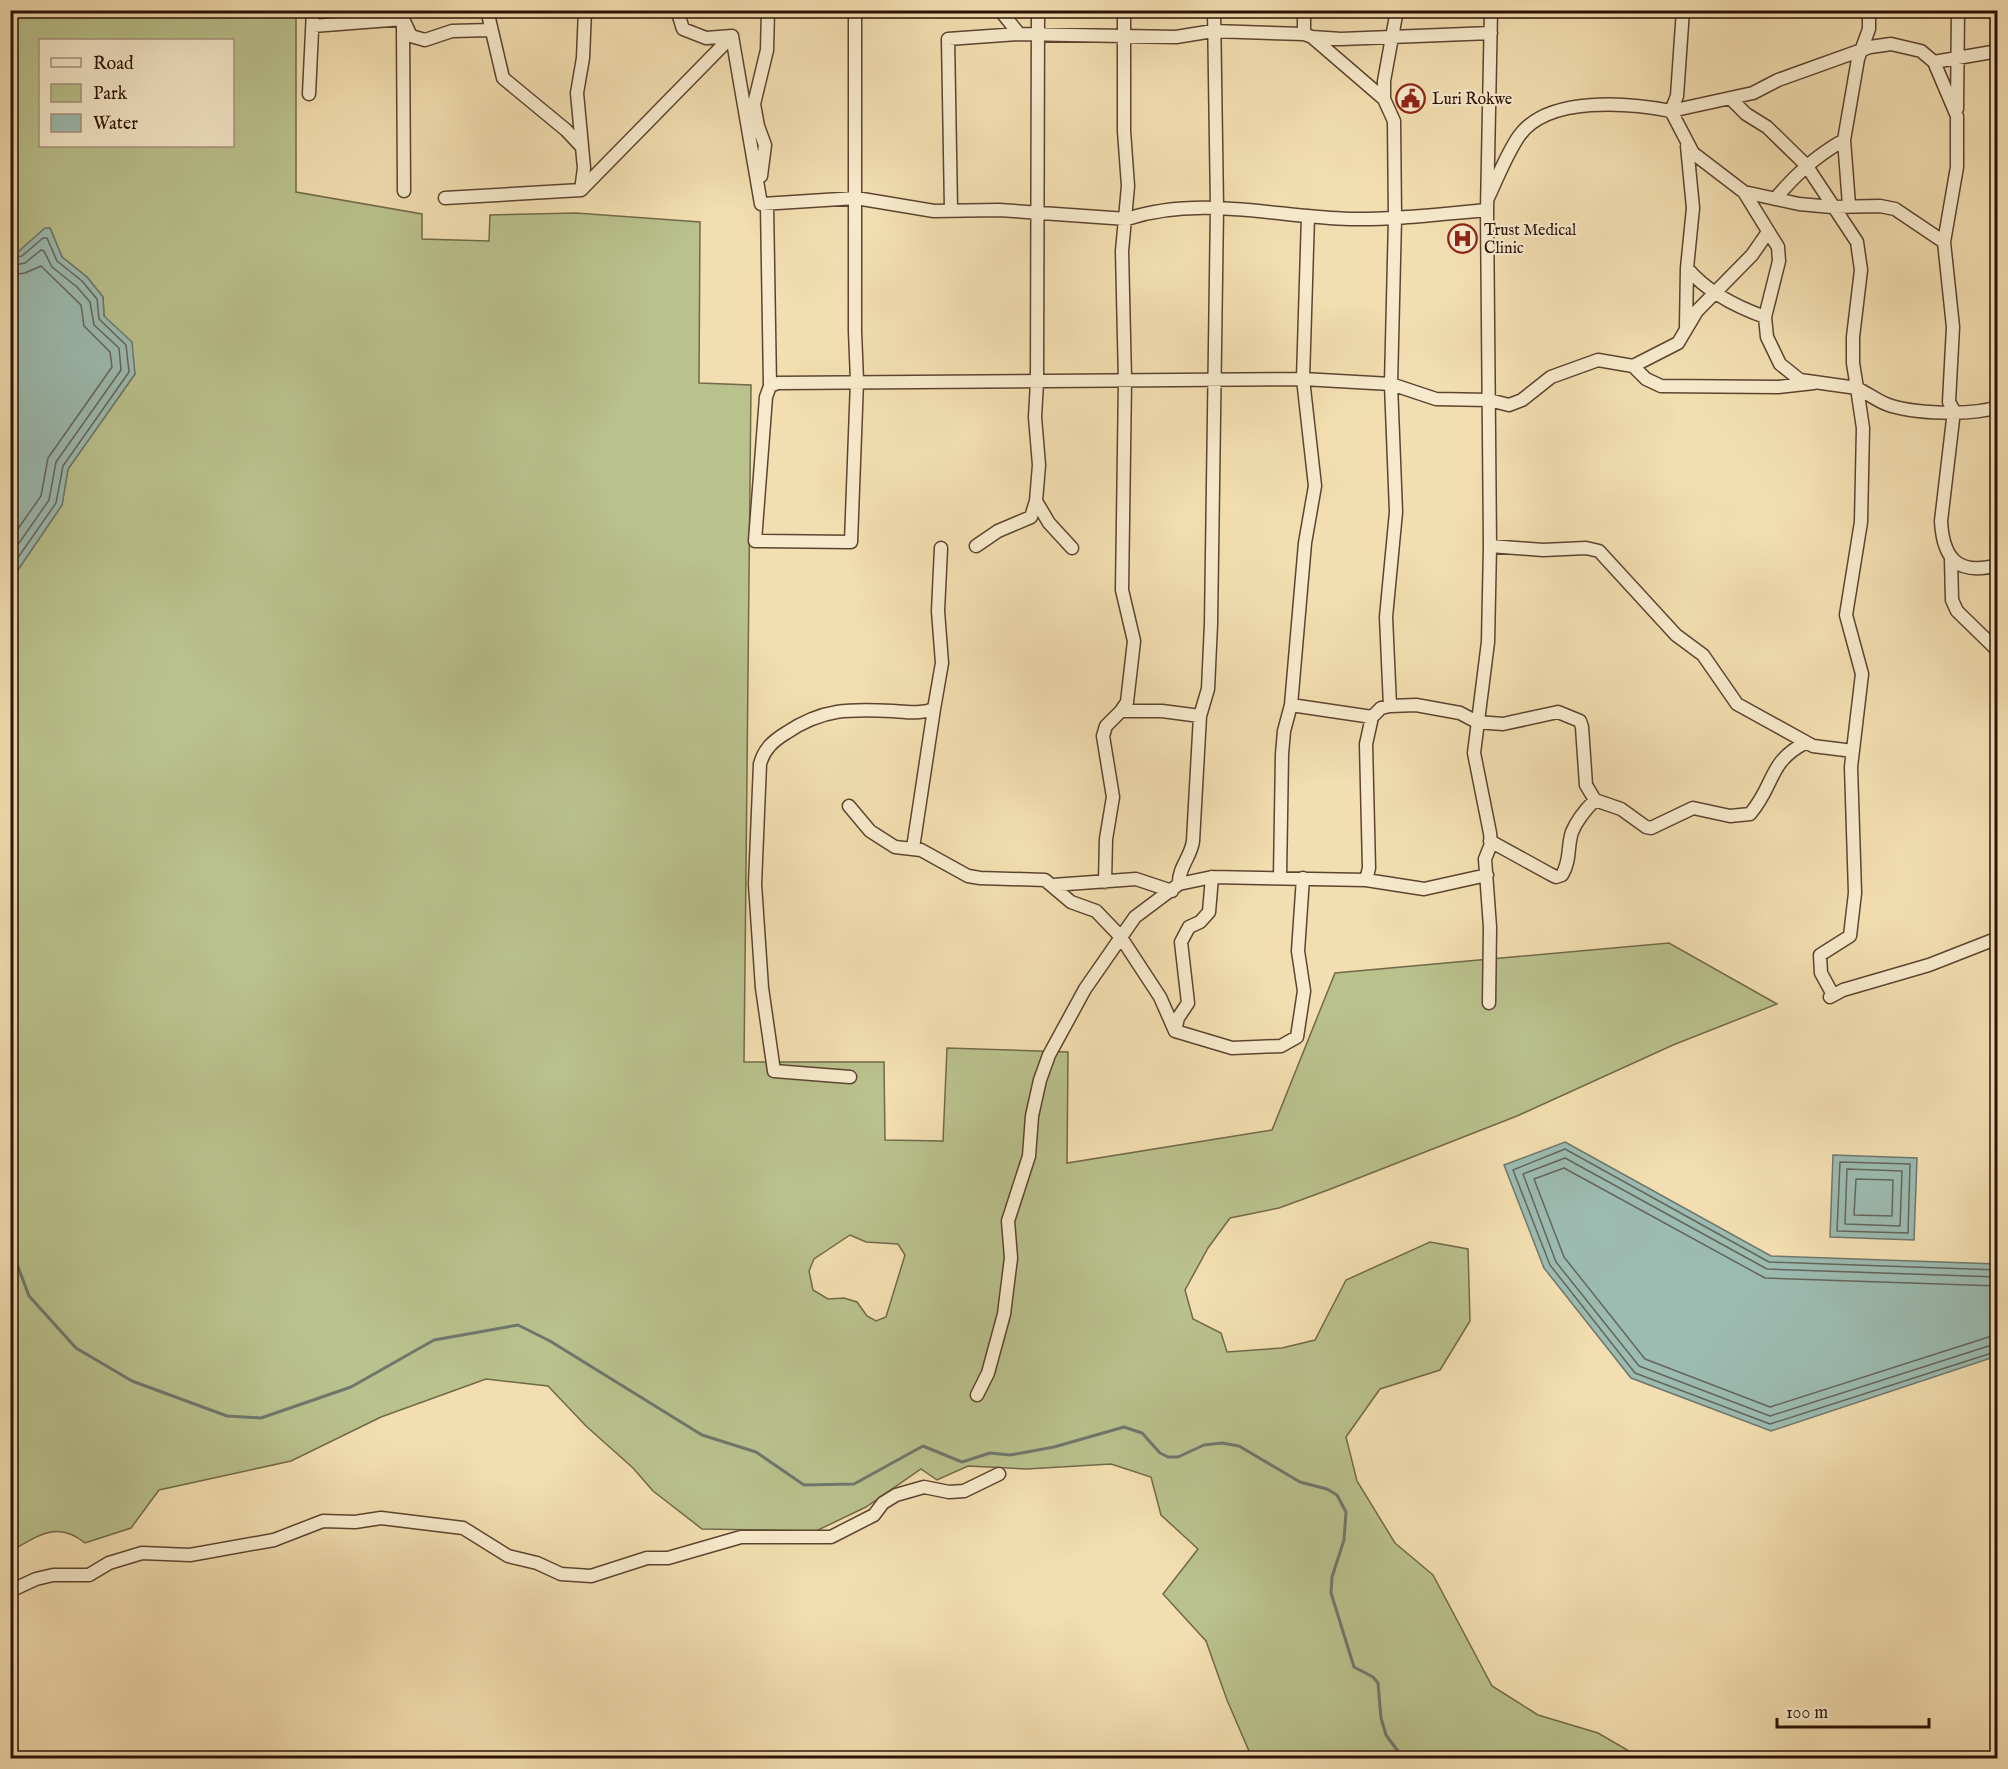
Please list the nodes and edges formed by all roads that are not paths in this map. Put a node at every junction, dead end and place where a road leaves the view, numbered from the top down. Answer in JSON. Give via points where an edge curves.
{"nodes":[{"id":1,"x":313,"y":10,"type":"edge"},
{"id":2,"x":487,"y":10,"type":"edge"},
{"id":3,"x":585,"y":10,"type":"edge"},
{"id":4,"x":677,"y":10,"type":"edge"},
{"id":5,"x":768,"y":10,"type":"edge"},
{"id":6,"x":855,"y":10,"type":"edge"},
{"id":7,"x":1000,"y":10,"type":"edge"},
{"id":8,"x":1038,"y":10,"type":"edge"},
{"id":9,"x":1124,"y":10,"type":"edge"},
{"id":10,"x":1214,"y":10,"type":"edge"},
{"id":11,"x":1304,"y":10,"type":"edge"},
{"id":12,"x":1397,"y":10,"type":"edge"},
{"id":13,"x":1491,"y":10,"type":"edge"},
{"id":14,"x":1683,"y":10,"type":"edge"},
{"id":15,"x":1869,"y":10,"type":"edge"},
{"id":16,"x":1958,"y":10,"type":"edge"},
{"id":17,"x":403,"y":15,"type":"edge"},
{"id":18,"x":313,"y":26,"type":"junction"},
{"id":19,"x":491,"y":30,"type":"junction"},
{"id":20,"x":1213,"y":31,"type":"junction"},
{"id":21,"x":1491,"y":33,"type":"junction"},
{"id":22,"x":1019,"y":34,"type":"junction"},
{"id":23,"x":1038,"y":35,"type":"junction"},
{"id":24,"x":732,"y":36,"type":"junction"},
{"id":25,"x":1308,"y":36,"type":"junction"},
{"id":26,"x":1392,"y":36,"type":"junction"},
{"id":27,"x":1124,"y":38,"type":"junction"},
{"id":28,"x":1998,"y":51,"type":"edge"},
{"id":29,"x":1860,"y":52,"type":"junction"},
{"id":30,"x":1956,"y":58,"type":"junction"},
{"id":31,"x":1934,"y":62,"type":"junction"},
{"id":32,"x":309,"y":94,"type":"dead end"},
{"id":33,"x":1384,"y":99,"type":"junction"},
{"id":34,"x":1731,"y":99,"type":"junction"},
{"id":35,"x":1671,"y":111,"type":"junction"},
{"id":36,"x":1957,"y":116,"type":"junction"},
{"id":37,"x":1845,"y":140,"type":"junction"},
{"id":38,"x":1687,"y":142,"type":"junction"},
{"id":39,"x":581,"y":146,"type":"junction"},
{"id":40,"x":1806,"y":165,"type":"junction"},
{"id":41,"x":581,"y":190,"type":"junction"},
{"id":42,"x":404,"y":191,"type":"dead end"},
{"id":43,"x":1744,"y":192,"type":"junction"},
{"id":44,"x":445,"y":198,"type":"dead end"},
{"id":45,"x":855,"y":198,"type":"junction"},
{"id":46,"x":1775,"y":199,"type":"junction"},
{"id":47,"x":764,"y":204,"type":"junction"},
{"id":48,"x":1487,"y":204,"type":"junction"},
{"id":49,"x":1849,"y":205,"type":"junction"},
{"id":50,"x":1832,"y":207,"type":"junction"},
{"id":51,"x":1217,"y":208,"type":"junction"},
{"id":52,"x":951,"y":209,"type":"junction"},
{"id":53,"x":1036,"y":213,"type":"junction"},
{"id":54,"x":1308,"y":216,"type":"junction"},
{"id":55,"x":1395,"y":218,"type":"junction"},
{"id":56,"x":1127,"y":219,"type":"junction"},
{"id":57,"x":1768,"y":232,"type":"junction"},
{"id":58,"x":1944,"y":242,"type":"junction"},
{"id":59,"x":1687,"y":268,"type":"junction"},
{"id":60,"x":1714,"y":292,"type":"junction"},
{"id":61,"x":1765,"y":317,"type":"junction"},
{"id":62,"x":1686,"y":328,"type":"junction"},
{"id":63,"x":1633,"y":366,"type":"junction"},
{"id":64,"x":1213,"y":378,"type":"junction"},
{"id":65,"x":1303,"y":379,"type":"junction"},
{"id":66,"x":1125,"y":380,"type":"junction"},
{"id":67,"x":857,"y":381,"type":"junction"},
{"id":68,"x":1037,"y":382,"type":"junction"},
{"id":69,"x":1814,"y":383,"type":"junction"},
{"id":70,"x":1390,"y":384,"type":"junction"},
{"id":71,"x":770,"y":386,"type":"junction"},
{"id":72,"x":1857,"y":388,"type":"junction"},
{"id":73,"x":1489,"y":400,"type":"junction"},
{"id":74,"x":1998,"y":407,"type":"edge"},
{"id":75,"x":1954,"y":411,"type":"junction"},
{"id":76,"x":1036,"y":501,"type":"junction"},
{"id":77,"x":976,"y":546,"type":"dead end"},
{"id":78,"x":1490,"y":546,"type":"junction"},
{"id":79,"x":941,"y":548,"type":"dead end"},
{"id":80,"x":1072,"y":548,"type":"dead end"},
{"id":81,"x":1951,"y":558,"type":"junction"},
{"id":82,"x":1998,"y":565,"type":"edge"},
{"id":83,"x":1998,"y":651,"type":"edge"},
{"id":84,"x":1481,"y":696,"type":"junction"},
{"id":85,"x":1291,"y":705,"type":"junction"},
{"id":86,"x":1390,"y":706,"type":"junction"},
{"id":87,"x":934,"y":709,"type":"junction"},
{"id":88,"x":1121,"y":711,"type":"junction"},
{"id":89,"x":1460,"y":713,"type":"junction"},
{"id":90,"x":1200,"y":716,"type":"junction"},
{"id":91,"x":1372,"y":717,"type":"junction"},
{"id":92,"x":1478,"y":722,"type":"junction"},
{"id":93,"x":1805,"y":742,"type":"junction"},
{"id":94,"x":1853,"y":751,"type":"junction"},
{"id":95,"x":1595,"y":800,"type":"junction"},
{"id":96,"x":849,"y":806,"type":"dead end"},
{"id":97,"x":1490,"y":841,"type":"junction"},
{"id":98,"x":913,"y":848,"type":"junction"},
{"id":99,"x":1487,"y":875,"type":"junction"},
{"id":100,"x":1212,"y":877,"type":"junction"},
{"id":101,"x":1280,"y":877,"type":"junction"},
{"id":102,"x":1303,"y":878,"type":"junction"},
{"id":103,"x":1366,"y":879,"type":"junction"},
{"id":104,"x":1106,"y":882,"type":"junction"},
{"id":105,"x":1053,"y":885,"type":"junction"},
{"id":106,"x":1175,"y":887,"type":"junction"},
{"id":107,"x":1120,"y":936,"type":"junction"},
{"id":108,"x":1998,"y":938,"type":"edge"},
{"id":109,"x":1489,"y":1003,"type":"dead end"},
{"id":110,"x":1175,"y":1031,"type":"junction"},
{"id":111,"x":850,"y":1077,"type":"dead end"},
{"id":112,"x":977,"y":1395,"type":"dead end"},
{"id":113,"x":999,"y":1474,"type":"dead end"},
{"id":114,"x":10,"y":1591,"type":"edge"}],
"edges":[{"from":1,"to":18,"type":"street"},
{"from":2,"to":19,"type":"street"},
{"from":3,"to":39,"type":"street","via":[[577,93]]},
{"from":4,"to":24,"type":"street","via":[[683,29],[706,38]]},
{"from":5,"to":47,"type":"street","via":[[767,50],[754,104],[765,145],[761,164]]},
{"from":6,"to":45,"type":"street"},
{"from":7,"to":22,"type":"street"},
{"from":8,"to":23,"type":"street"},
{"from":9,"to":27,"type":"street"},
{"from":10,"to":20,"type":"street"},
{"from":11,"to":25,"type":"street"},
{"from":12,"to":26,"type":"street"},
{"from":13,"to":21,"type":"street"},
{"from":14,"to":35,"type":"street","via":[[1677,96]]},
{"from":15,"to":29,"type":"street","via":[[1869,29]]},
{"from":16,"to":30,"type":"street"},
{"from":17,"to":18,"type":"street"},
{"from":17,"to":19,"type":"street","via":[[411,36],[425,40],[452,31]]},
{"from":17,"to":42,"type":"street"},
{"from":18,"to":32,"type":"street"},
{"from":19,"to":39,"type":"street","via":[[503,78]]},
{"from":20,"to":25,"type":"street"},
{"from":20,"to":27,"type":"street","via":[[1176,37]]},
{"from":20,"to":51,"type":"street"},
{"from":21,"to":26,"type":"street"},
{"from":21,"to":48,"type":"street"},
{"from":22,"to":23,"type":"street"},
{"from":22,"to":52,"type":"street","via":[[948,39]]},
{"from":23,"to":27,"type":"street"},
{"from":23,"to":53,"type":"street"},
{"from":24,"to":41,"type":"street"},
{"from":24,"to":47,"type":"street"},
{"from":25,"to":26,"type":"street"},
{"from":25,"to":33,"type":"street"},
{"from":26,"to":33,"type":"street"},
{"from":27,"to":56,"type":"street"},
{"from":28,"to":30,"type":"street"},
{"from":29,"to":31,"type":"street","via":[[1891,44],[1921,51]]},
{"from":29,"to":34,"type":"street"},
{"from":29,"to":37,"type":"street"},
{"from":30,"to":31,"type":"street"},
{"from":30,"to":36,"type":"street"},
{"from":31,"to":36,"type":"street"},
{"from":33,"to":55,"type":"street","via":[[1394,121]]},
{"from":34,"to":35,"type":"street"},
{"from":34,"to":40,"type":"street"},
{"from":35,"to":38,"type":"street"},
{"from":35,"to":48,"type":"street","via":[[1635,104],[1561,109],[1533,123],[1520,134]]},
{"from":36,"to":58,"type":"street","via":[[1957,167]]},
{"from":37,"to":40,"type":"street"},
{"from":37,"to":49,"type":"street"},
{"from":38,"to":43,"type":"street","via":[[1693,153]]},
{"from":38,"to":59,"type":"street","via":[[1693,208]]},
{"from":39,"to":41,"type":"street"},
{"from":40,"to":46,"type":"street"},
{"from":40,"to":50,"type":"street"},
{"from":41,"to":44,"type":"street"},
{"from":43,"to":46,"type":"street"},
{"from":43,"to":57,"type":"street"},
{"from":45,"to":47,"type":"street"},
{"from":45,"to":52,"type":"street","via":[[934,211]]},
{"from":45,"to":67,"type":"street"},
{"from":46,"to":50,"type":"street"},
{"from":47,"to":71,"type":"street"},
{"from":48,"to":55,"type":"street"},
{"from":48,"to":73,"type":"street"},
{"from":49,"to":50,"type":"street"},
{"from":49,"to":58,"type":"street","via":[[1895,209]]},
{"from":50,"to":72,"type":"street","via":[[1849,229],[1860,256],[1853,337]]},
{"from":51,"to":54,"type":"street"},
{"from":51,"to":56,"type":"street","via":[[1184,208]]},
{"from":51,"to":64,"type":"street"},
{"from":52,"to":53,"type":"street"},
{"from":53,"to":56,"type":"street"},
{"from":53,"to":68,"type":"street"},
{"from":54,"to":55,"type":"street"},
{"from":54,"to":65,"type":"street"},
{"from":55,"to":70,"type":"street"},
{"from":56,"to":66,"type":"street","via":[[1122,251]]},
{"from":57,"to":60,"type":"street","via":[[1752,255]]},
{"from":57,"to":61,"type":"street","via":[[1778,248],[1779,261]]},
{"from":58,"to":75,"type":"street","via":[[1953,327],[1949,402]]},
{"from":59,"to":60,"type":"street"},
{"from":59,"to":62,"type":"street"},
{"from":60,"to":61,"type":"street"},
{"from":60,"to":62,"type":"street"},
{"from":61,"to":69,"type":"street","via":[[1767,337],[1780,364],[1800,380]]},
{"from":62,"to":63,"type":"street","via":[[1678,343]]},
{"from":63,"to":69,"type":"street","via":[[1646,379],[1661,386],[1778,387]]},
{"from":63,"to":73,"type":"street","via":[[1598,360],[1551,377],[1522,400],[1509,405]]},
{"from":64,"to":65,"type":"street"},
{"from":64,"to":66,"type":"street"},
{"from":64,"to":90,"type":"street","via":[[1211,624],[1208,688]]},
{"from":65,"to":70,"type":"street"},
{"from":65,"to":85,"type":"street","via":[[1315,486],[1305,543]]},
{"from":66,"to":68,"type":"street"},
{"from":66,"to":88,"type":"street","via":[[1122,590],[1134,641],[1127,702]]},
{"from":67,"to":68,"type":"street"},
{"from":67,"to":71,"type":"street"},
{"from":67,"to":71,"type":"street","via":[[851,542],[755,541]]},
{"from":68,"to":76,"type":"street","via":[[1035,417],[1040,465]]},
{"from":69,"to":72,"type":"street"},
{"from":70,"to":73,"type":"street","via":[[1436,399]]},
{"from":70,"to":86,"type":"street","via":[[1396,512],[1386,617]]},
{"from":72,"to":75,"type":"street","via":[[1886,404],[1905,409]]},
{"from":72,"to":94,"type":"street","via":[[1863,428],[1863,491],[1858,555],[1846,615],[1862,674]]},
{"from":73,"to":78,"type":"street"},
{"from":74,"to":75,"type":"street"},
{"from":75,"to":81,"type":"street","via":[[1941,521],[1942,537]]},
{"from":76,"to":77,"type":"street","via":[[1031,517],[998,531]]},
{"from":76,"to":80,"type":"street","via":[[1049,523]]},
{"from":78,"to":84,"type":"street","via":[[1488,642]]},
{"from":78,"to":93,"type":"street","via":[[1599,551],[1676,635],[1703,655],[1737,704]]},
{"from":79,"to":87,"type":"street","via":[[938,611],[942,663]]},
{"from":81,"to":82,"type":"street","via":[[1974,569]]},
{"from":81,"to":83,"type":"street","via":[[1952,600]]},
{"from":84,"to":89,"type":"street"},
{"from":84,"to":92,"type":"street"},
{"from":85,"to":91,"type":"street"},
{"from":85,"to":101,"type":"street","via":[[1282,754]]},
{"from":86,"to":89,"type":"street","via":[[1416,705]]},
{"from":86,"to":91,"type":"street"},
{"from":87,"to":98,"type":"street"},
{"from":87,"to":111,"type":"street","via":[[920,713],[847,709],[825,712],[778,738],[763,752],[760,764],[755,885],[762,988],[774,1071]]},
{"from":88,"to":90,"type":"street"},
{"from":88,"to":104,"type":"street","via":[[1106,726],[1103,736],[1113,797],[1106,839]]},
{"from":89,"to":92,"type":"street"},
{"from":90,"to":106,"type":"street","via":[[1193,841]]},
{"from":91,"to":103,"type":"street","via":[[1366,744]]},
{"from":92,"to":95,"type":"street","via":[[1503,724],[1558,712],[1576,718],[1584,739],[1586,785]]},
{"from":92,"to":97,"type":"street","via":[[1474,753]]},
{"from":93,"to":94,"type":"street"},
{"from":93,"to":95,"type":"street","via":[[1778,763],[1765,794],[1746,816],[1692,808],[1658,826],[1646,827],[1622,809]]},
{"from":94,"to":108,"type":"street","via":[[1853,931],[1820,955],[1821,973],[1832,996]]},
{"from":95,"to":97,"type":"street","via":[[1572,832],[1570,860],[1562,875],[1556,877]]},
{"from":96,"to":98,"type":"street","via":[[882,840],[894,847]]},
{"from":97,"to":99,"type":"street","via":[[1485,859]]},
{"from":98,"to":105,"type":"street","via":[[968,876],[1038,880]]},
{"from":99,"to":103,"type":"street","via":[[1424,889]]},
{"from":99,"to":109,"type":"street"},
{"from":100,"to":101,"type":"street"},
{"from":100,"to":106,"type":"street"},
{"from":100,"to":110,"type":"street","via":[[1209,912],[1189,927],[1181,942],[1188,1003]]},
{"from":101,"to":102,"type":"street"},
{"from":102,"to":103,"type":"street"},
{"from":102,"to":110,"type":"street","via":[[1298,959],[1304,991],[1299,1033],[1294,1041],[1281,1046],[1232,1048]]},
{"from":104,"to":105,"type":"street"},
{"from":104,"to":106,"type":"street","via":[[1136,879]]},
{"from":105,"to":107,"type":"street","via":[[1071,902],[1096,911]]},
{"from":106,"to":107,"type":"street","via":[[1135,917]]},
{"from":107,"to":110,"type":"street","via":[[1160,997]]},
{"from":107,"to":112,"type":"street","via":[[1057,1038],[1040,1080],[1029,1156],[1008,1221],[1011,1258],[1004,1314],[988,1373]]},
{"from":113,"to":114,"type":"street","via":[[964,1491],[924,1487],[896,1495],[874,1515],[831,1537],[741,1537],[668,1558],[647,1558],[591,1576],[561,1574],[508,1556],[463,1528],[381,1518],[323,1521],[274,1540],[190,1555],[142,1553],[109,1563],[89,1575],[53,1575]]}]}
